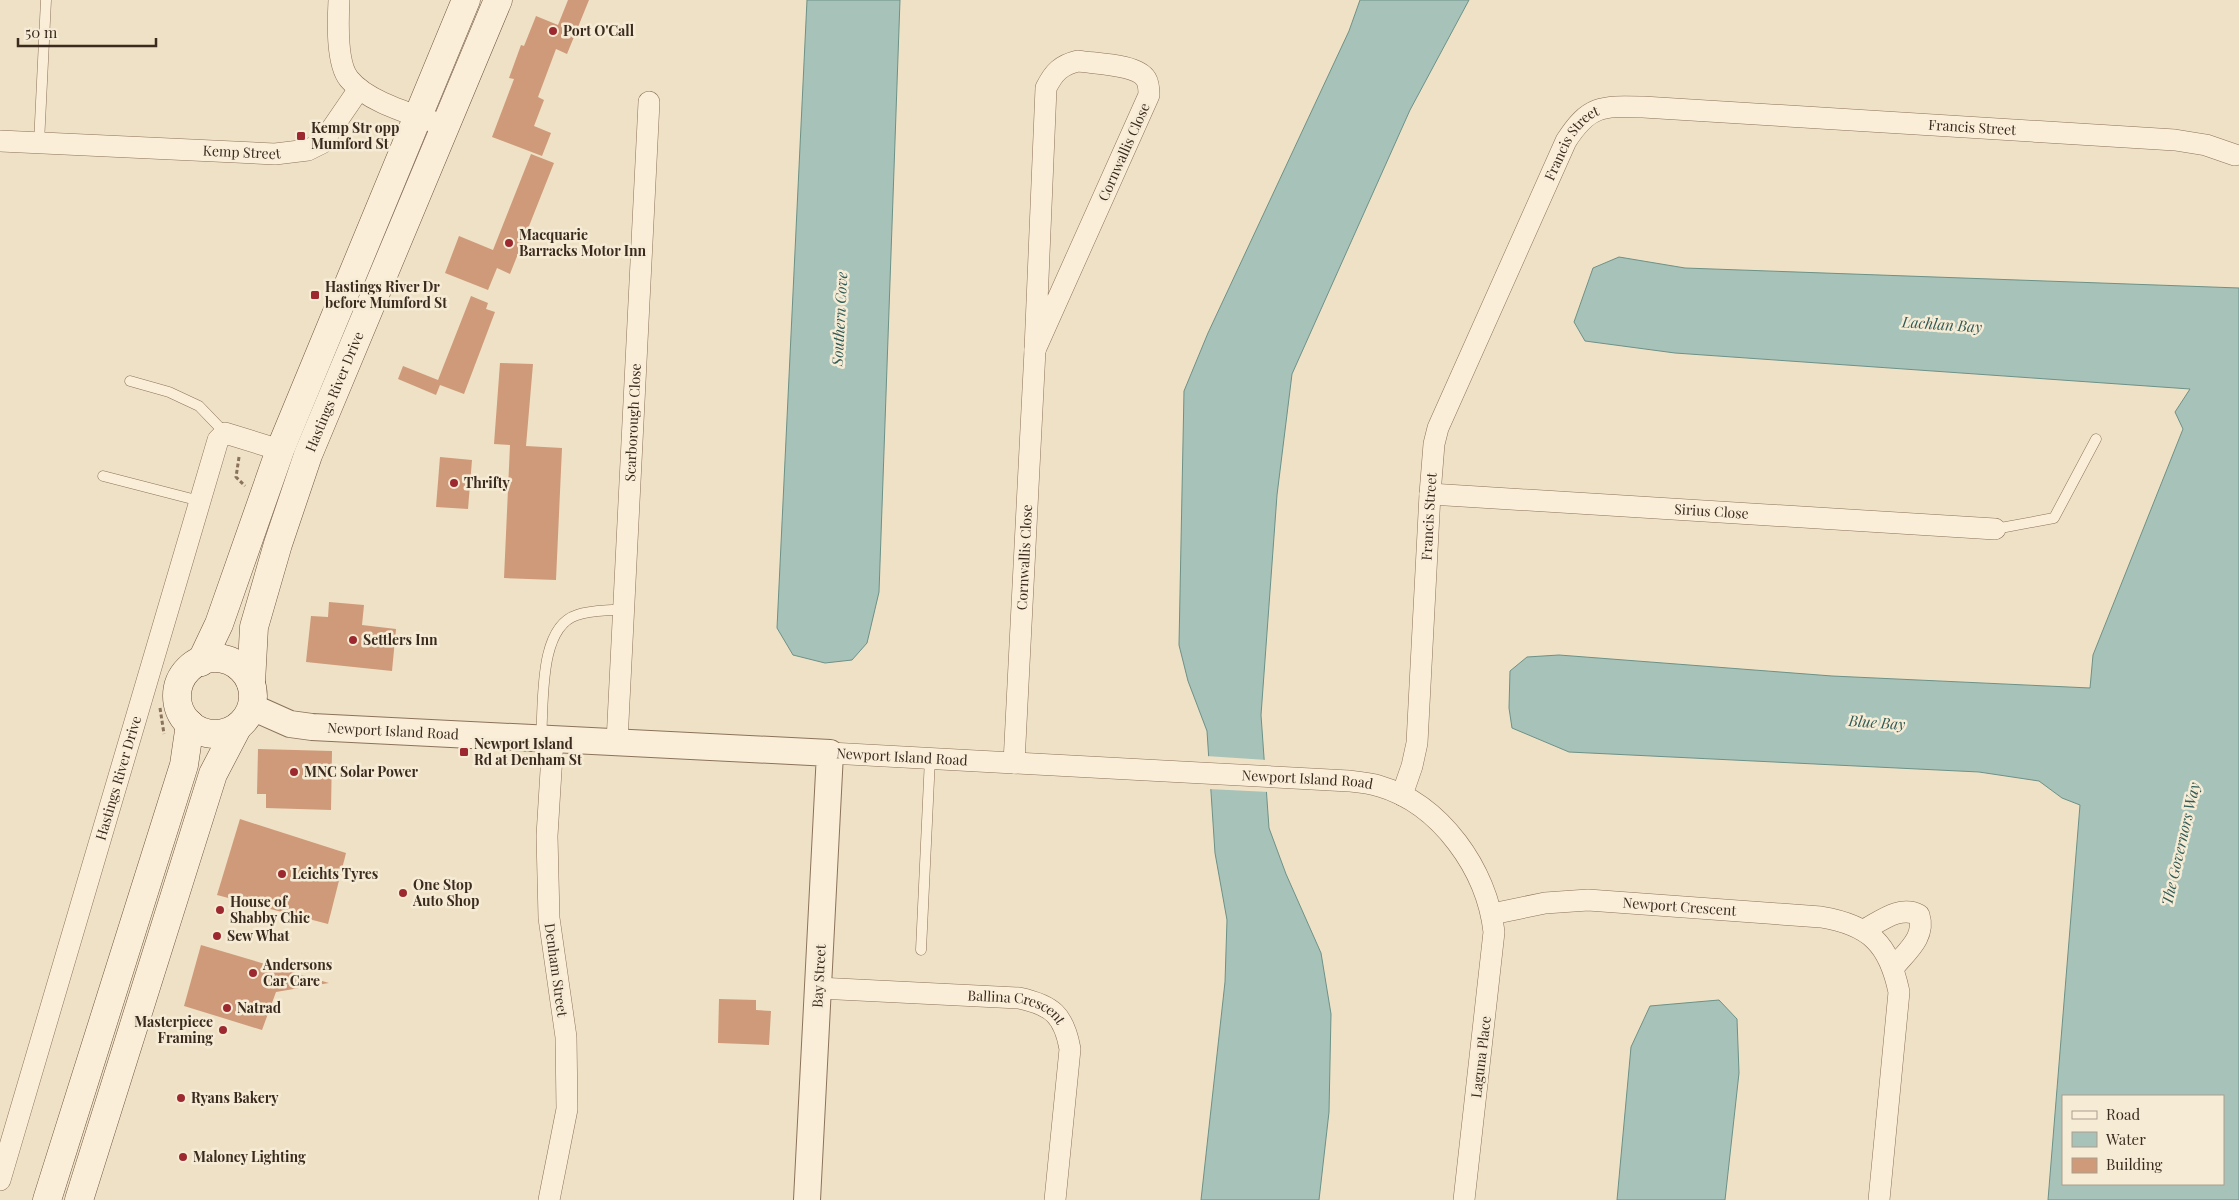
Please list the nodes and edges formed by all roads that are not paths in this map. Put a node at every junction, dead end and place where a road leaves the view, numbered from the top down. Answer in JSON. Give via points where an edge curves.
{"nodes":[{"id":1,"x":46,"y":0,"type":"edge"},
{"id":2,"x":339,"y":0,"type":"edge"},
{"id":3,"x":466,"y":0,"type":"edge"},
{"id":4,"x":498,"y":0,"type":"edge"},
{"id":5,"x":359,"y":89,"type":"junction"},
{"id":6,"x":649,"y":102,"type":"dead end"},
{"id":7,"x":418,"y":116,"type":"junction"},
{"id":8,"x":445,"y":126,"type":"junction"},
{"id":9,"x":0,"y":141,"type":"edge"},
{"id":10,"x":40,"y":143,"type":"junction"},
{"id":11,"x":2235,"y":155,"type":"dead end"},
{"id":12,"x":1035,"y":350,"type":"junction"},
{"id":13,"x":130,"y":381,"type":"dead end"},
{"id":14,"x":225,"y":433,"type":"junction"},
{"id":15,"x":2096,"y":439,"type":"dead end"},
{"id":16,"x":280,"y":450,"type":"junction"},
{"id":17,"x":103,"y":476,"type":"dead end"},
{"id":18,"x":1430,"y":494,"type":"junction"},
{"id":19,"x":200,"y":501,"type":"junction"},
{"id":20,"x":1995,"y":529,"type":"joint"},
{"id":21,"x":623,"y":609,"type":"junction"},
{"id":22,"x":200,"y":662,"type":"junction"},
{"id":23,"x":246,"y":706,"type":"junction"},
{"id":24,"x":190,"y":724,"type":"junction"},
{"id":25,"x":547,"y":738,"type":"junction"},
{"id":26,"x":617,"y":742,"type":"junction"},
{"id":27,"x":830,"y":753,"type":"junction"},
{"id":28,"x":930,"y":758,"type":"junction"},
{"id":29,"x":1014,"y":763,"type":"junction"},
{"id":30,"x":1402,"y":795,"type":"junction"},
{"id":31,"x":1492,"y":914,"type":"junction"},
{"id":32,"x":1864,"y":930,"type":"junction"},
{"id":33,"x":921,"y":950,"type":"dead end"},
{"id":34,"x":1894,"y":966,"type":"junction"},
{"id":35,"x":818,"y":988,"type":"junction"},
{"id":36,"x":0,"y":1180,"type":"edge"},
{"id":37,"x":47,"y":1200,"type":"edge"},
{"id":38,"x":79,"y":1200,"type":"edge"},
{"id":39,"x":549,"y":1200,"type":"edge"},
{"id":40,"x":807,"y":1200,"type":"edge"},
{"id":41,"x":1055,"y":1200,"type":"edge"},
{"id":42,"x":1464,"y":1200,"type":"edge"},
{"id":43,"x":1879,"y":1200,"type":"edge"}],
"edges":[{"from":1,"to":10,"type":"lane"},
{"from":2,"to":5,"type":"street","via":[[343,63],[348,78]]},
{"from":3,"to":7,"type":"main road","name":"Hastings River Drive"},
{"from":4,"to":8,"type":"main road","name":"Hastings River Drive"},
{"from":5,"to":7,"type":"street"},
{"from":5,"to":10,"type":"street","name":"Kemp Street","via":[[322,143],[308,150],[275,154]]},
{"from":6,"to":21,"type":"street","name":"Scarborough Close"},
{"from":7,"to":8,"type":"street"},
{"from":7,"to":16,"type":"main road","name":"Hastings River Drive"},
{"from":8,"to":23,"type":"main road","name":"Hastings River Drive","via":[[300,479],[254,627]]},
{"from":9,"to":10,"type":"street","name":"Kemp Street"},
{"from":11,"to":18,"type":"street","name":"Francis Street","via":[[2206,145],[2175,140],[1643,107],[1597,109],[1578,122],[1566,141],[1443,412],[1434,444]]},
{"from":12,"to":12,"type":"street","name":"Cornwallis Close","via":[[1046,88],[1053,74],[1064,64],[1078,61],[1140,72],[1148,81],[1149,95],[1145,108]]},
{"from":12,"to":29,"type":"street","name":"Cornwallis Close"},
{"from":13,"to":14,"type":"lane","via":[[168,392],[199,406]]},
{"from":14,"to":16,"type":"street"},
{"from":14,"to":19,"type":"street","name":"Hastings River Drive","via":[[218,440]]},
{"from":15,"to":20,"type":"lane","via":[[2054,518]]},
{"from":16,"to":22,"type":"main road","name":"Hastings River Drive","via":[[219,624]]},
{"from":17,"to":19,"type":"lane"},
{"from":18,"to":20,"type":"street","name":"Sirius Close"},
{"from":18,"to":30,"type":"street","name":"Francis Street","via":[[1417,743]]},
{"from":19,"to":36,"type":"street","name":"Hastings River Drive"},
{"from":21,"to":25,"type":"lane","via":[[577,615],[554,633],[548,654]]},
{"from":21,"to":26,"type":"street","name":"Scarborough Close"},
{"from":22,"to":23,"type":"main road","via":[[212,659],[236,664],[245,673]]},
{"from":22,"to":24,"type":"main road","via":[[190,668],[178,689],[182,714]]},
{"from":23,"to":24,"type":"main road","via":[[225,733],[200,731]]},
{"from":23,"to":25,"type":"street","name":"Newport Island Road","via":[[290,724]]},
{"from":23,"to":38,"type":"main road","name":"Hastings River Drive","via":[[213,774]]},
{"from":24,"to":37,"type":"main road","via":[[184,765]]},
{"from":25,"to":26,"type":"street","name":"Newport Island Road"},
{"from":25,"to":39,"type":"street","name":"Denham Street","via":[[548,918],[566,1038],[567,1109]]},
{"from":26,"to":27,"type":"street","name":"Newport Island Road"},
{"from":27,"to":28,"type":"street","name":"Newport Island Road"},
{"from":27,"to":35,"type":"street","name":"Bay Street"},
{"from":28,"to":29,"type":"street","name":"Newport Island Road"},
{"from":28,"to":33,"type":"lane"},
{"from":29,"to":30,"type":"street","name":"Newport Island Road","via":[[1275,776],[1368,784]]},
{"from":30,"to":31,"type":"street","name":"Newport Island Road","via":[[1431,816],[1465,853],[1484,888]]},
{"from":31,"to":32,"type":"street","name":"Newport Crescent","via":[[1545,903],[1588,900],[1821,917],[1843,921]]},
{"from":31,"to":42,"type":"street","name":"Laguna Place","via":[[1493,951]]},
{"from":32,"to":34,"type":"street","name":"Newport Crescent","via":[[1882,946]]},
{"from":32,"to":34,"type":"street","via":[[1898,912],[1910,910],[1919,915],[1922,925],[1919,936]]},
{"from":34,"to":43,"type":"street","name":"Newport Crescent","via":[[1899,992],[1898,1017]]},
{"from":35,"to":40,"type":"street","name":"Bay Street"},
{"from":35,"to":41,"type":"street","name":"Ballina Crescent","via":[[1019,998],[1047,1006],[1056,1014],[1068,1036],[1070,1058]]}]}
